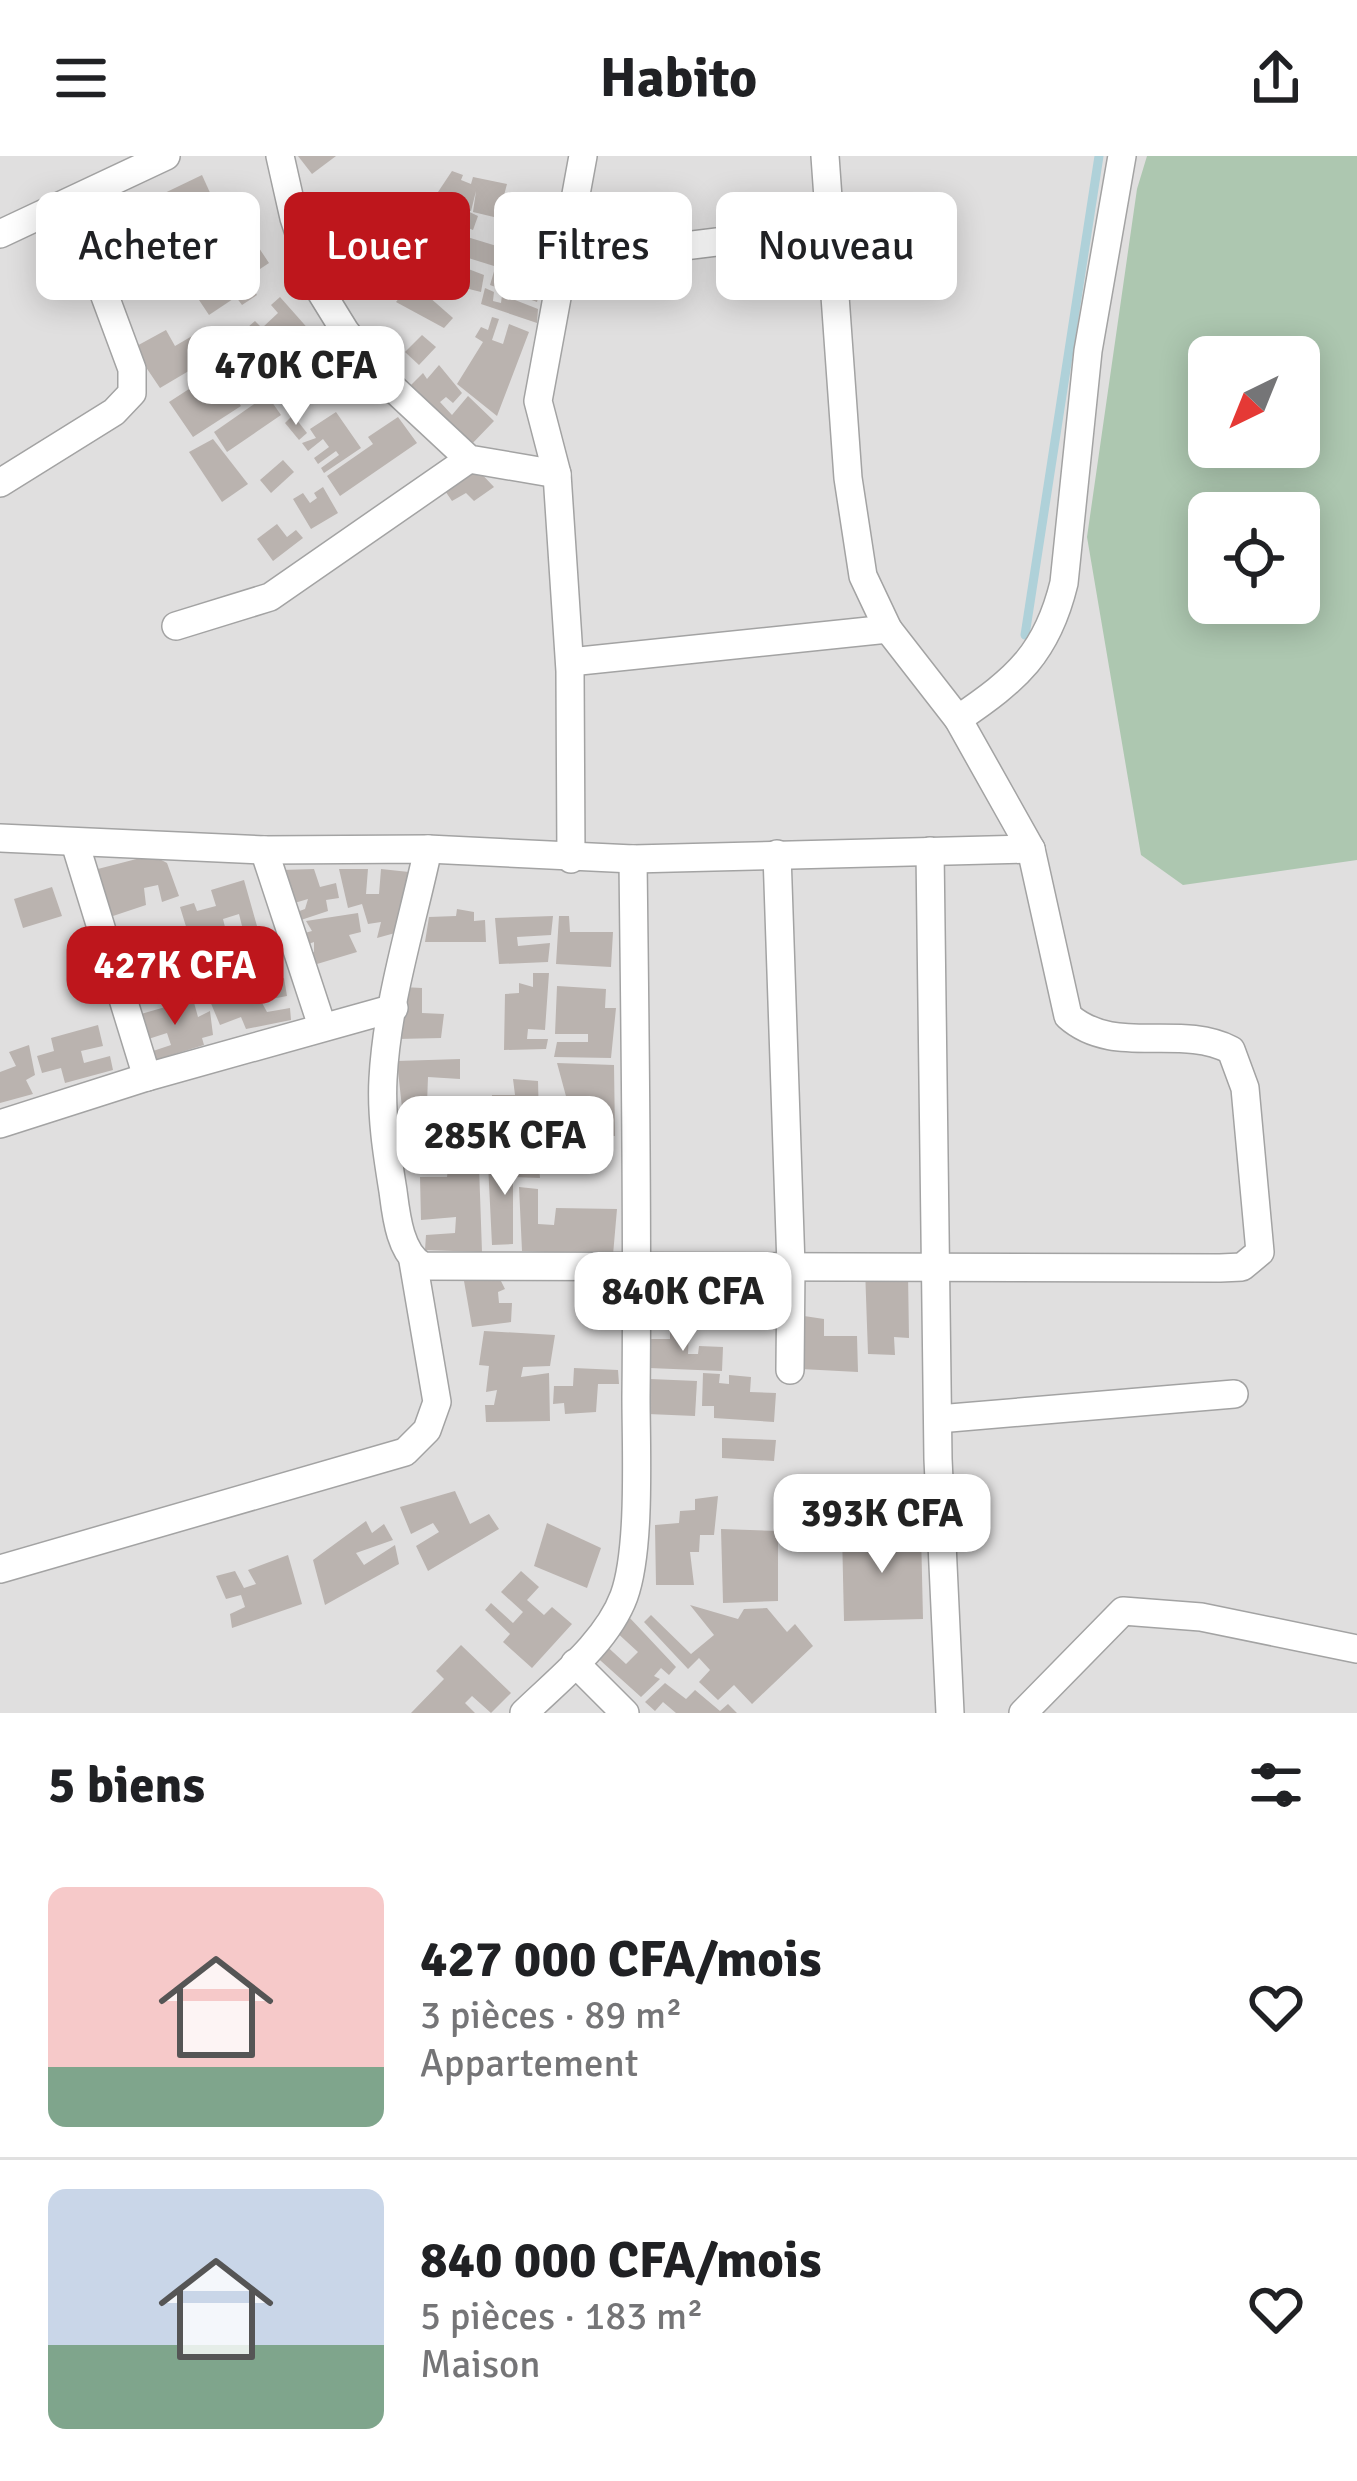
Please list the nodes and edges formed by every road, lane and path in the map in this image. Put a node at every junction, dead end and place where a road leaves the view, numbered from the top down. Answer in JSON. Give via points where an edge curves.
{"nodes":[{"id":1,"x":166,"y":156,"type":"edge"},
{"id":2,"x":280,"y":156,"type":"edge"},
{"id":3,"x":583,"y":156,"type":"edge"},
{"id":4,"x":825,"y":156,"type":"edge"},
{"id":5,"x":1122,"y":156,"type":"edge"},
{"id":6,"x":91,"y":192,"type":"edge"},
{"id":7,"x":576,"y":192,"type":"edge"},
{"id":8,"x":828,"y":192,"type":"edge"},
{"id":9,"x":36,"y":218,"type":"edge"},
{"id":10,"x":0,"y":234,"type":"edge"},
{"id":11,"x":106,"y":300,"type":"edge"},
{"id":12,"x":556,"y":300,"type":"edge"},
{"id":13,"x":835,"y":300,"type":"edge"},
{"id":14,"x":469,"y":459,"type":"junction"},
{"id":15,"x":557,"y":474,"type":"junction"},
{"id":16,"x":0,"y":483,"type":"edge"},
{"id":17,"x":176,"y":626,"type":"dead end"},
{"id":18,"x":888,"y":629,"type":"junction"},
{"id":19,"x":570,"y":662,"type":"junction"},
{"id":20,"x":958,"y":719,"type":"junction"},
{"id":21,"x":0,"y":838,"type":"edge"},
{"id":22,"x":75,"y":843,"type":"junction"},
{"id":23,"x":428,"y":849,"type":"junction"},
{"id":24,"x":1030,"y":849,"type":"junction"},
{"id":25,"x":264,"y":850,"type":"junction"},
{"id":26,"x":930,"y":851,"type":"junction"},
{"id":27,"x":777,"y":854,"type":"junction"},
{"id":28,"x":571,"y":859,"type":"junction"},
{"id":29,"x":633,"y":860,"type":"junction"},
{"id":30,"x":394,"y":1007,"type":"junction"},
{"id":31,"x":322,"y":1026,"type":"junction"},
{"id":32,"x":147,"y":1077,"type":"junction"},
{"id":33,"x":0,"y":1124,"type":"edge"},
{"id":34,"x":413,"y":1261,"type":"junction"},
{"id":35,"x":638,"y":1264,"type":"junction"},
{"id":36,"x":791,"y":1265,"type":"junction"},
{"id":37,"x":937,"y":1266,"type":"junction"},
{"id":38,"x":790,"y":1370,"type":"dead end"},
{"id":39,"x":1234,"y":1394,"type":"dead end"},
{"id":40,"x":938,"y":1419,"type":"junction"},
{"id":41,"x":0,"y":1568,"type":"edge"},
{"id":42,"x":1357,"y":1648,"type":"edge"},
{"id":43,"x":575,"y":1663,"type":"junction"},
{"id":44,"x":524,"y":1713,"type":"edge"},
{"id":45,"x":625,"y":1713,"type":"edge"},
{"id":46,"x":950,"y":1713,"type":"edge"},
{"id":47,"x":1023,"y":1713,"type":"edge"}],
"edges":[{"from":1,"to":6,"type":"street"},
{"from":2,"to":14,"type":"street","via":[[316,284],[345,332]]},
{"from":3,"to":7,"type":"street"},
{"from":4,"to":8,"type":"street"},
{"from":5,"to":20,"type":"street","via":[[1055,619],[1039,651]]},
{"from":9,"to":10,"type":"street"},
{"from":11,"to":16,"type":"street","via":[[132,369],[132,393]]},
{"from":12,"to":15,"type":"street","via":[[538,401]]},
{"from":13,"to":18,"type":"street","via":[[862,576]]},
{"from":14,"to":15,"type":"street"},
{"from":14,"to":17,"type":"street","via":[[270,598]]},
{"from":15,"to":19,"type":"street"},
{"from":18,"to":19,"type":"street"},
{"from":18,"to":20,"type":"street"},
{"from":19,"to":28,"type":"street"},
{"from":20,"to":24,"type":"street"},
{"from":21,"to":22,"type":"street"},
{"from":22,"to":25,"type":"street"},
{"from":22,"to":32,"type":"street"},
{"from":23,"to":25,"type":"street"},
{"from":23,"to":28,"type":"street"},
{"from":23,"to":30,"type":"street"},
{"from":24,"to":26,"type":"street"},
{"from":24,"to":37,"type":"street","via":[[1068,1016],[1107,1037],[1214,1041],[1231,1050],[1245,1088],[1260,1252],[1242,1267],[1220,1268]]},
{"from":25,"to":31,"type":"street"},
{"from":26,"to":27,"type":"street"},
{"from":26,"to":37,"type":"street"},
{"from":27,"to":29,"type":"street"},
{"from":27,"to":36,"type":"street"},
{"from":28,"to":29,"type":"street"},
{"from":29,"to":35,"type":"street"},
{"from":30,"to":31,"type":"street"},
{"from":30,"to":34,"type":"street","via":[[382,1081],[385,1137],[396,1214]]},
{"from":31,"to":32,"type":"street"},
{"from":32,"to":33,"type":"street"},
{"from":34,"to":35,"type":"street","via":[[438,1269]]},
{"from":34,"to":41,"type":"street","via":[[437,1402],[427,1430],[405,1452]]},
{"from":35,"to":36,"type":"street"},
{"from":35,"to":43,"type":"street","via":[[630,1572],[618,1610]]},
{"from":36,"to":37,"type":"street"},
{"from":36,"to":38,"type":"street"},
{"from":37,"to":40,"type":"street"},
{"from":39,"to":40,"type":"street"},
{"from":40,"to":46,"type":"street"},
{"from":42,"to":47,"type":"street","via":[[1201,1617],[1124,1611]]},
{"from":43,"to":44,"type":"street"},
{"from":43,"to":45,"type":"street"}]}
